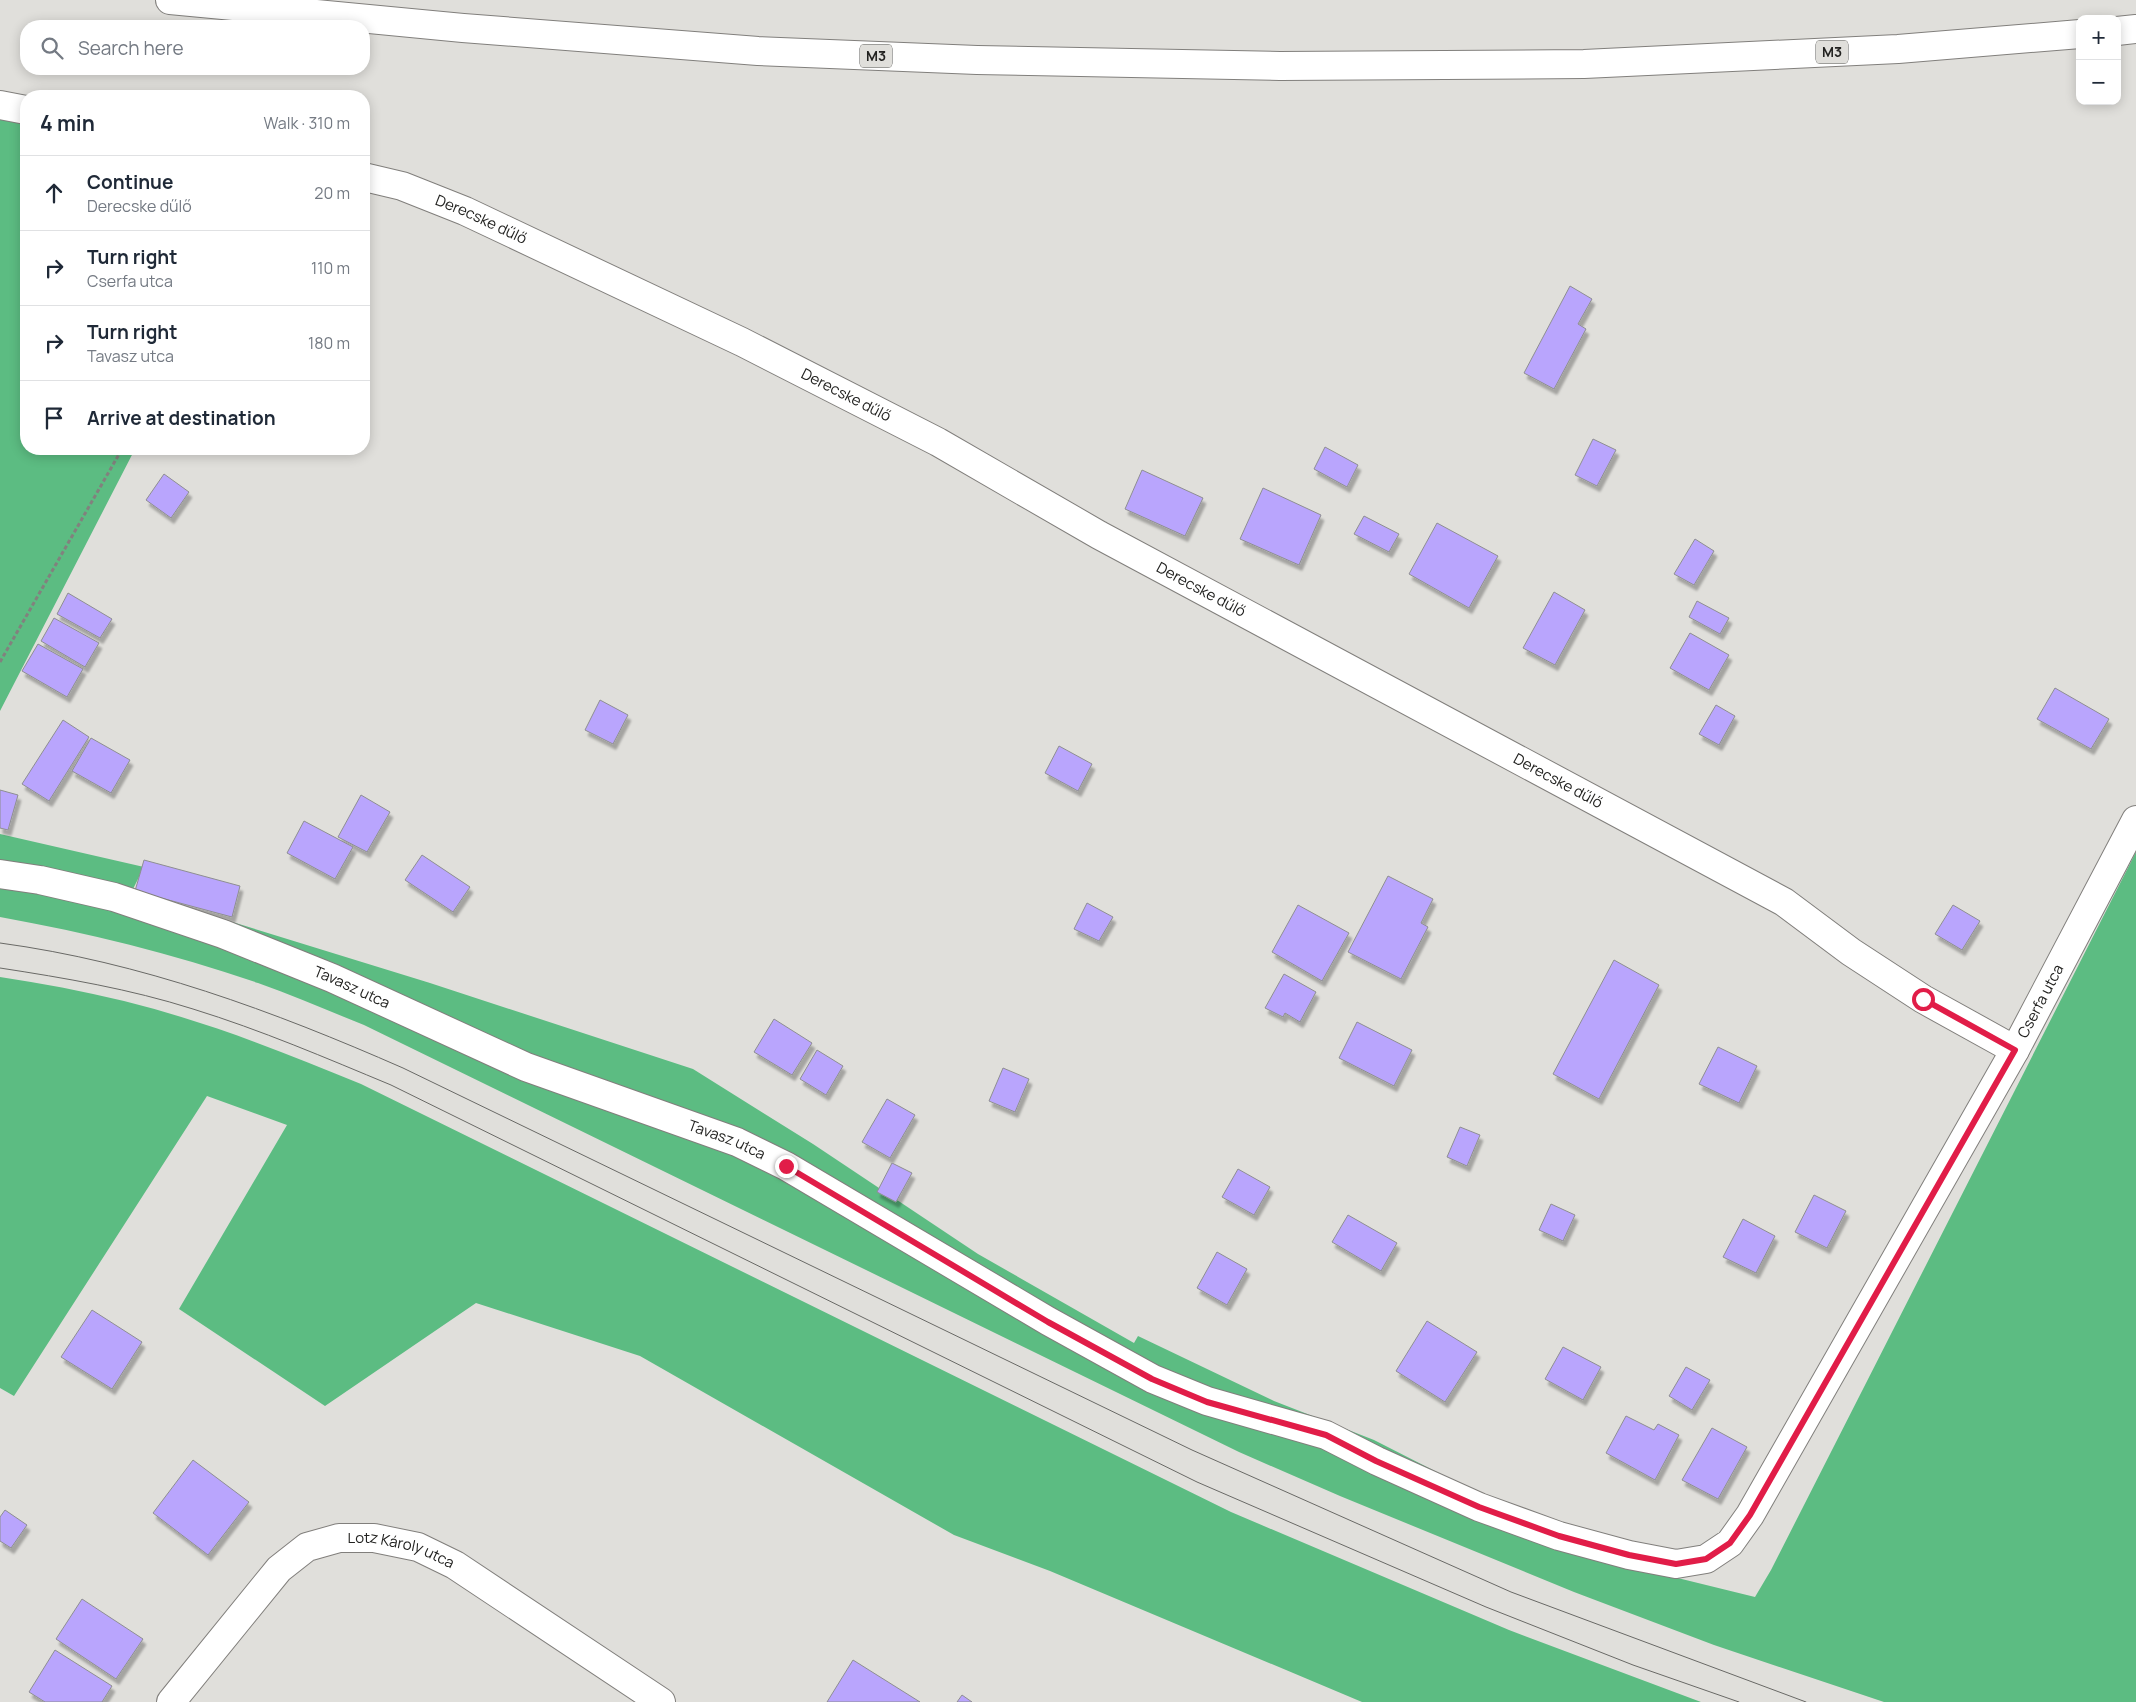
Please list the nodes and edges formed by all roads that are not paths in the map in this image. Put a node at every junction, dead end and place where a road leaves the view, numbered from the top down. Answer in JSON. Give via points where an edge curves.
{"nodes":[{"id":1,"x":170,"y":0,"type":"edge"},
{"id":2,"x":2136,"y":29,"type":"edge"},
{"id":3,"x":2121,"y":31,"type":"edge"},
{"id":4,"x":2076,"y":34,"type":"edge"},
{"id":5,"x":0,"y":105,"type":"edge"},
{"id":6,"x":20,"y":109,"type":"edge"},
{"id":7,"x":370,"y":178,"type":"edge"},
{"id":8,"x":2136,"y":820,"type":"edge"},
{"id":9,"x":0,"y":874,"type":"edge"},
{"id":10,"x":2015,"y":1050,"type":"junction"},
{"id":11,"x":1706,"y":1559,"type":"joint"},
{"id":12,"x":170,"y":1702,"type":"edge"},
{"id":13,"x":661,"y":1702,"type":"edge"}],
"edges":[{"from":1,"to":4,"type":"main road","number":"M3","via":[[758,51],[977,60],[1202,64],[1584,64],[1898,49]]},
{"from":2,"to":3,"type":"main road"},
{"from":5,"to":6,"type":"main road"},
{"from":7,"to":10,"type":"main road","name":"Derecske dűlő","via":[[402,186],[466,211],[742,342],[938,442],[1099,535],[1784,902],[1851,952],[1923,999]]},
{"from":8,"to":10,"type":"main road","name":"Cserfa utca"},
{"from":9,"to":11,"type":"main road","name":"Tavasz utca","via":[[114,897],[223,934],[332,978],[526,1067],[736,1142],[786,1166],[1048,1322],[1152,1379],[1207,1402],[1326,1435],[1479,1507],[1559,1536],[1676,1564]]},
{"from":10,"to":11,"type":"main road","name":"Cserfa utca","via":[[1750,1515],[1730,1543]]},
{"from":12,"to":13,"type":"main road","name":"Lotz Károly utca","via":[[279,1569],[307,1547],[340,1538],[374,1538],[418,1547],[455,1566]]}]}
